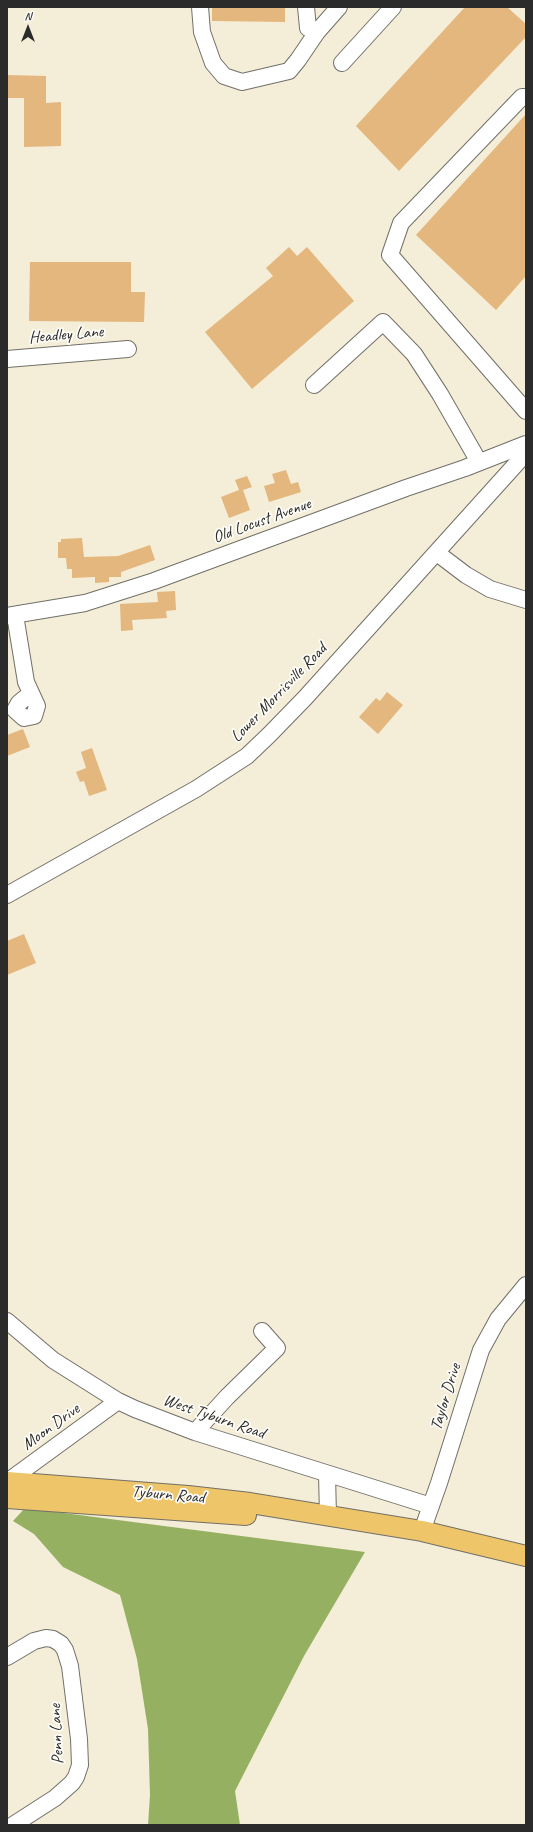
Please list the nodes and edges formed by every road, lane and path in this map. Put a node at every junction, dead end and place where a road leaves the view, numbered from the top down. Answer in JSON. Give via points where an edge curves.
{"nodes":[{"id":1,"x":200,"y":7,"type":"edge"},
{"id":2,"x":306,"y":7,"type":"edge"},
{"id":3,"x":339,"y":7,"type":"edge"},
{"id":4,"x":393,"y":7,"type":"edge"},
{"id":5,"x":317,"y":32,"type":"junction"},
{"id":6,"x":342,"y":63,"type":"dead end"},
{"id":7,"x":526,"y":97,"type":"edge"},
{"id":8,"x":128,"y":349,"type":"dead end"},
{"id":9,"x":7,"y":359,"type":"edge"},
{"id":10,"x":314,"y":385,"type":"dead end"},
{"id":11,"x":526,"y":411,"type":"edge"},
{"id":12,"x":526,"y":444,"type":"edge"},
{"id":13,"x":526,"y":453,"type":"edge"},
{"id":14,"x":479,"y":462,"type":"junction"},
{"id":15,"x":437,"y":553,"type":"junction"},
{"id":16,"x":526,"y":600,"type":"edge"},
{"id":17,"x":11,"y":616,"type":"edge"},
{"id":18,"x":30,"y":694,"type":"dead end"},
{"id":19,"x":7,"y":895,"type":"edge"},
{"id":20,"x":526,"y":1285,"type":"edge"},
{"id":21,"x":7,"y":1321,"type":"edge"},
{"id":22,"x":262,"y":1331,"type":"dead end"},
{"id":23,"x":118,"y":1401,"type":"junction"},
{"id":24,"x":195,"y":1432,"type":"junction"},
{"id":25,"x":327,"y":1474,"type":"junction"},
{"id":26,"x":7,"y":1482,"type":"edge"},
{"id":27,"x":7,"y":1498,"type":"edge"},
{"id":28,"x":431,"y":1506,"type":"junction"},
{"id":29,"x":328,"y":1516,"type":"junction"},
{"id":30,"x":422,"y":1531,"type":"junction"},
{"id":31,"x":526,"y":1556,"type":"edge"},
{"id":32,"x":7,"y":1657,"type":"edge"},
{"id":33,"x":13,"y":1825,"type":"edge"}],
"edges":[{"from":1,"to":5,"type":"street","via":[[202,32],[213,63],[224,76],[242,82],[288,71]]},
{"from":2,"to":5,"type":"street","via":[[308,28]]},
{"from":3,"to":5,"type":"street"},
{"from":4,"to":6,"type":"street"},
{"from":7,"to":11,"type":"street","via":[[522,97],[401,223],[390,255]]},
{"from":8,"to":9,"type":"street","name":"Headley Lane"},
{"from":10,"to":14,"type":"street","via":[[382,322],[414,354]]},
{"from":12,"to":14,"type":"street","name":"Old Locust Avenue"},
{"from":13,"to":15,"type":"street","name":"Lower Morrisville Road"},
{"from":14,"to":17,"type":"street","name":"Old Locust Avenue","via":[[85,604]]},
{"from":15,"to":16,"type":"street","via":[[490,589]]},
{"from":15,"to":19,"type":"street","name":"Lower Morrisville Road","via":[[300,703],[247,756],[196,789]]},
{"from":17,"to":18,"type":"street"},
{"from":20,"to":28,"type":"street","name":"Taylor Drive","via":[[498,1319],[481,1350]]},
{"from":21,"to":23,"type":"street","name":"West Tyburn Road","via":[[53,1360]]},
{"from":22,"to":24,"type":"street","via":[[277,1348]]},
{"from":23,"to":24,"type":"street","name":"West Tyburn Road"},
{"from":23,"to":26,"type":"street","name":"Moon Drive"},
{"from":24,"to":25,"type":"street","name":"West Tyburn Road"},
{"from":25,"to":28,"type":"street","name":"West Tyburn Road"},
{"from":25,"to":29,"type":"street"},
{"from":26,"to":29,"type":"main road","name":"Tyburn Road","via":[[188,1496]]},
{"from":27,"to":29,"type":"main road","name":"Tyburn Road","via":[[198,1513]]},
{"from":28,"to":30,"type":"street","name":"Taylor Drive"},
{"from":29,"to":30,"type":"main road","name":"Tyburn Road"},
{"from":30,"to":31,"type":"main road","name":"Tyburn Road"},
{"from":32,"to":33,"type":"street","name":"Penn Lane","via":[[28,1643],[46,1638],[61,1644],[70,1666],[80,1765],[72,1783],[55,1798]]}]}
